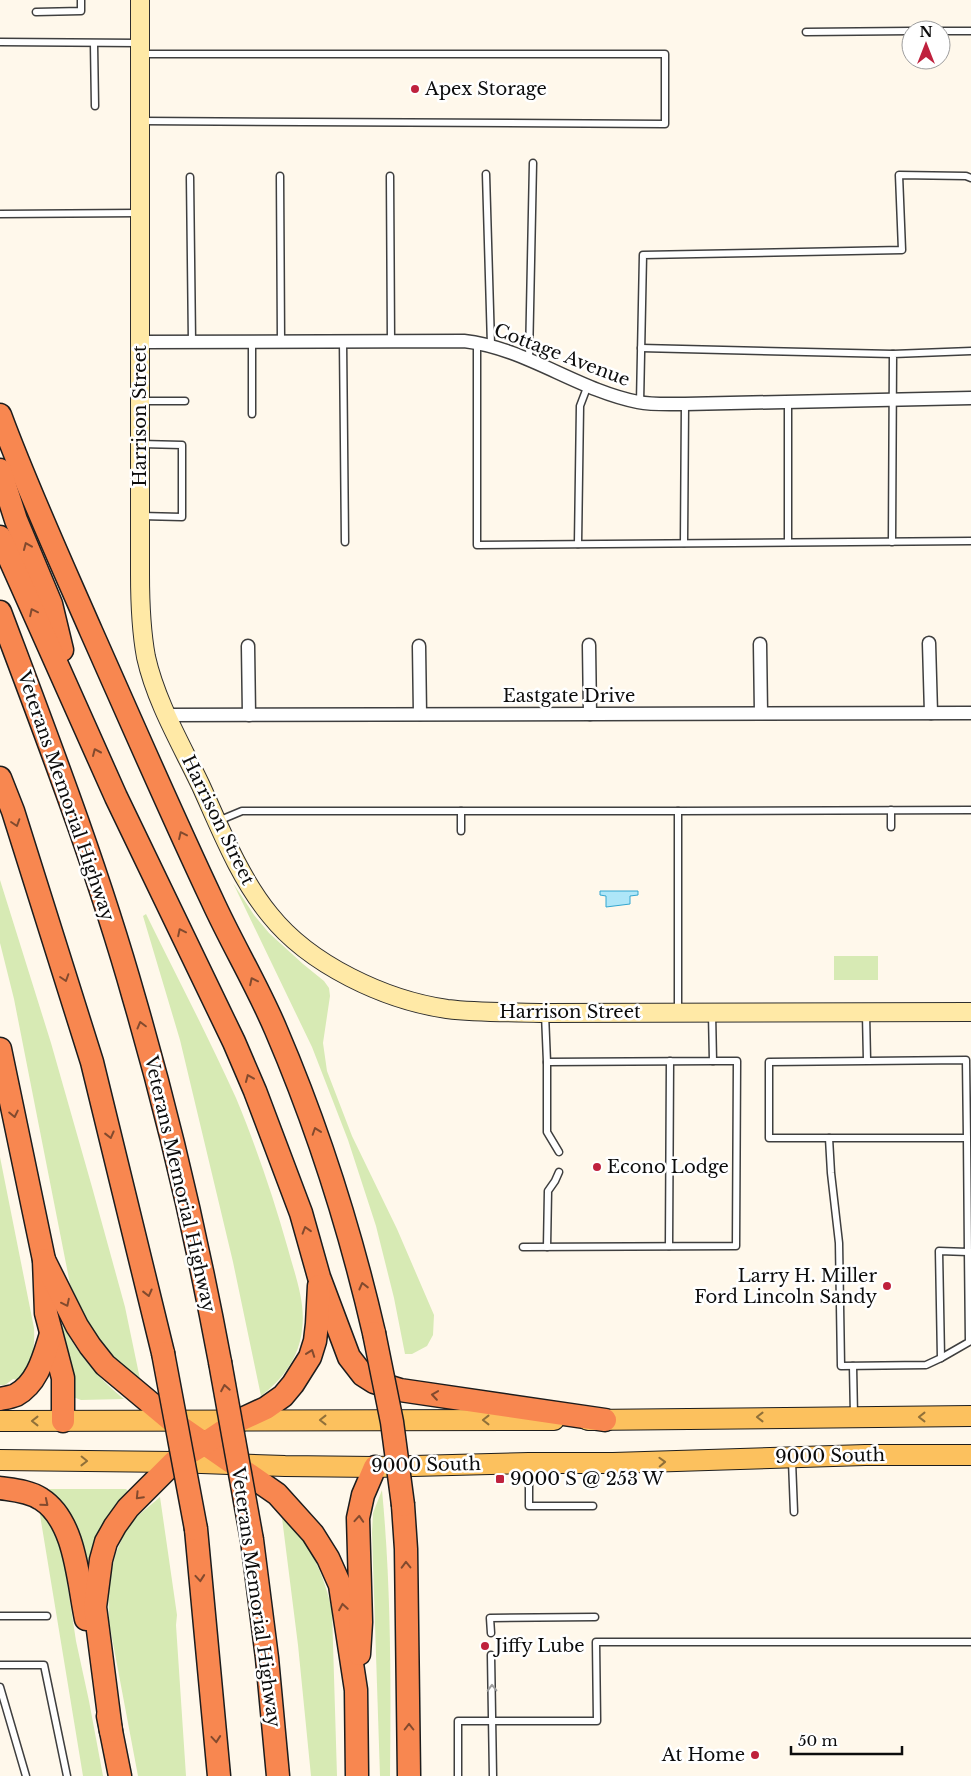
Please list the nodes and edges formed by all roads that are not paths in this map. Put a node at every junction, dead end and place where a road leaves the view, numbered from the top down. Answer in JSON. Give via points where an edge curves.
{"nodes":[{"id":1,"x":81,"y":0,"type":"edge"},
{"id":2,"x":140,"y":0,"type":"edge"},
{"id":3,"x":36,"y":12,"type":"dead end"},
{"id":4,"x":901,"y":31,"type":"edge"},
{"id":5,"x":951,"y":31,"type":"edge"},
{"id":6,"x":971,"y":31,"type":"edge"},
{"id":7,"x":806,"y":32,"type":"dead end"},
{"id":8,"x":0,"y":42,"type":"edge"},
{"id":9,"x":94,"y":44,"type":"junction"},
{"id":10,"x":140,"y":49,"type":"junction"},
{"id":11,"x":95,"y":106,"type":"dead end"},
{"id":12,"x":140,"y":121,"type":"junction"},
{"id":13,"x":533,"y":163,"type":"dead end"},
{"id":14,"x":486,"y":174,"type":"dead end"},
{"id":15,"x":280,"y":176,"type":"dead end"},
{"id":16,"x":390,"y":176,"type":"dead end"},
{"id":17,"x":190,"y":177,"type":"dead end"},
{"id":18,"x":971,"y":178,"type":"edge"},
{"id":19,"x":0,"y":214,"type":"edge"},
{"id":20,"x":139,"y":214,"type":"junction"},
{"id":21,"x":252,"y":341,"type":"junction"},
{"id":22,"x":281,"y":341,"type":"junction"},
{"id":23,"x":343,"y":341,"type":"junction"},
{"id":24,"x":391,"y":341,"type":"junction"},
{"id":25,"x":140,"y":342,"type":"junction"},
{"id":26,"x":192,"y":342,"type":"junction"},
{"id":27,"x":478,"y":342,"type":"junction"},
{"id":28,"x":491,"y":345,"type":"junction"},
{"id":29,"x":641,"y":348,"type":"junction"},
{"id":30,"x":971,"y":351,"type":"edge"},
{"id":31,"x":893,"y":354,"type":"junction"},
{"id":32,"x":529,"y":359,"type":"junction"},
{"id":33,"x":588,"y":385,"type":"junction"},
{"id":34,"x":971,"y":398,"type":"edge"},
{"id":35,"x":893,"y":400,"type":"junction"},
{"id":36,"x":140,"y":401,"type":"junction"},
{"id":37,"x":185,"y":401,"type":"dead end"},
{"id":38,"x":788,"y":401,"type":"junction"},
{"id":39,"x":640,"y":403,"type":"junction"},
{"id":40,"x":685,"y":404,"type":"junction"},
{"id":41,"x":252,"y":414,"type":"dead end"},
{"id":42,"x":0,"y":415,"type":"edge"},
{"id":43,"x":140,"y":444,"type":"junction"},
{"id":44,"x":0,"y":470,"type":"edge"},
{"id":45,"x":140,"y":516,"type":"junction"},
{"id":46,"x":0,"y":537,"type":"edge"},
{"id":47,"x":971,"y":541,"type":"edge"},
{"id":48,"x":344,"y":542,"type":"dead end"},
{"id":49,"x":788,"y":542,"type":"junction"},
{"id":50,"x":892,"y":542,"type":"junction"},
{"id":51,"x":684,"y":543,"type":"junction"},
{"id":52,"x":578,"y":544,"type":"junction"},
{"id":53,"x":0,"y":612,"type":"edge"},
{"id":54,"x":929,"y":643,"type":"dead end"},
{"id":55,"x":760,"y":644,"type":"dead end"},
{"id":56,"x":589,"y":645,"type":"dead end"},
{"id":57,"x":248,"y":646,"type":"dead end"},
{"id":58,"x":419,"y":646,"type":"dead end"},
{"id":59,"x":74,"y":705,"type":"junction"},
{"id":60,"x":761,"y":713,"type":"junction"},
{"id":61,"x":931,"y":713,"type":"junction"},
{"id":62,"x":971,"y":713,"type":"edge"},
{"id":63,"x":420,"y":714,"type":"junction"},
{"id":64,"x":590,"y":714,"type":"junction"},
{"id":65,"x":167,"y":715,"type":"junction"},
{"id":66,"x":249,"y":715,"type":"junction"},
{"id":67,"x":0,"y":778,"type":"edge"},
{"id":68,"x":890,"y":810,"type":"junction"},
{"id":69,"x":971,"y":810,"type":"edge"},
{"id":70,"x":461,"y":811,"type":"junction"},
{"id":71,"x":678,"y":811,"type":"junction"},
{"id":72,"x":217,"y":822,"type":"junction"},
{"id":73,"x":891,"y":827,"type":"dead end"},
{"id":74,"x":461,"y":831,"type":"dead end"},
{"id":75,"x":678,"y":1012,"type":"junction"},
{"id":76,"x":971,"y":1012,"type":"edge"},
{"id":77,"x":546,"y":1013,"type":"junction"},
{"id":78,"x":712,"y":1013,"type":"junction"},
{"id":79,"x":866,"y":1013,"type":"junction"},
{"id":80,"x":0,"y":1049,"type":"edge"},
{"id":81,"x":867,"y":1060,"type":"junction"},
{"id":82,"x":670,"y":1061,"type":"junction"},
{"id":83,"x":713,"y":1061,"type":"junction"},
{"id":84,"x":547,"y":1062,"type":"junction"},
{"id":85,"x":829,"y":1138,"type":"junction"},
{"id":86,"x":967,"y":1138,"type":"junction"},
{"id":87,"x":558,"y":1152,"type":"dead end"},
{"id":88,"x":559,"y":1172,"type":"dead end"},
{"id":89,"x":969,"y":1175,"type":"edge"},
{"id":90,"x":669,"y":1246,"type":"junction"},
{"id":91,"x":522,"y":1247,"type":"dead end"},
{"id":92,"x":547,"y":1247,"type":"junction"},
{"id":93,"x":968,"y":1252,"type":"junction"},
{"id":94,"x":44,"y":1260,"type":"junction"},
{"id":95,"x":319,"y":1277,"type":"junction"},
{"id":96,"x":51,"y":1334,"type":"junction"},
{"id":97,"x":940,"y":1358,"type":"junction"},
{"id":98,"x":853,"y":1366,"type":"junction"},
{"id":99,"x":0,"y":1399,"type":"edge"},
{"id":100,"x":971,"y":1416,"type":"edge"},
{"id":101,"x":854,"y":1417,"type":"junction"},
{"id":102,"x":240,"y":1420,"type":"junction"},
{"id":103,"x":604,"y":1420,"type":"junction"},
{"id":104,"x":0,"y":1421,"type":"edge"},
{"id":105,"x":63,"y":1421,"type":"junction"},
{"id":106,"x":172,"y":1421,"type":"junction"},
{"id":107,"x":204,"y":1444,"type":"junction"},
{"id":108,"x":971,"y":1455,"type":"edge"},
{"id":109,"x":792,"y":1457,"type":"junction"},
{"id":110,"x":0,"y":1460,"type":"edge"},
{"id":111,"x":174,"y":1462,"type":"junction"},
{"id":112,"x":529,"y":1463,"type":"junction"},
{"id":113,"x":234,"y":1464,"type":"junction"},
{"id":114,"x":375,"y":1467,"type":"junction"},
{"id":115,"x":0,"y":1488,"type":"edge"},
{"id":116,"x":593,"y":1506,"type":"dead end"},
{"id":117,"x":794,"y":1512,"type":"dead end"},
{"id":118,"x":0,"y":1616,"type":"edge"},
{"id":119,"x":47,"y":1616,"type":"dead end"},
{"id":120,"x":595,"y":1616,"type":"dead end"},
{"id":121,"x":491,"y":1633,"type":"dead end"},
{"id":122,"x":971,"y":1642,"type":"edge"},
{"id":123,"x":491,"y":1655,"type":"dead end"},
{"id":124,"x":0,"y":1665,"type":"edge"},
{"id":125,"x":0,"y":1687,"type":"edge"},
{"id":126,"x":356,"y":1690,"type":"junction"},
{"id":127,"x":492,"y":1721,"type":"junction"},
{"id":128,"x":111,"y":1731,"type":"junction"},
{"id":129,"x":26,"y":1776,"type":"edge"},
{"id":130,"x":67,"y":1776,"type":"edge"},
{"id":131,"x":120,"y":1776,"type":"edge"},
{"id":132,"x":219,"y":1776,"type":"edge"},
{"id":133,"x":278,"y":1776,"type":"edge"},
{"id":134,"x":357,"y":1776,"type":"edge"},
{"id":135,"x":409,"y":1776,"type":"edge"},
{"id":136,"x":458,"y":1776,"type":"edge"},
{"id":137,"x":493,"y":1776,"type":"edge"}],
"edges":[{"from":1,"to":3,"type":"lane","via":[[81,11]]},
{"from":2,"to":10,"type":"street","name":"Harrison Street"},
{"from":4,"to":7,"type":"lane"},
{"from":5,"to":6,"type":"lane"},
{"from":8,"to":9,"type":"lane"},
{"from":9,"to":10,"type":"lane"},
{"from":9,"to":11,"type":"lane"},
{"from":10,"to":12,"type":"street","name":"Harrison Street"},
{"from":10,"to":12,"type":"lane","via":[[665,54],[665,124]]},
{"from":12,"to":20,"type":"street","name":"Harrison Street"},
{"from":13,"to":32,"type":"lane"},
{"from":14,"to":28,"type":"lane"},
{"from":15,"to":22,"type":"lane"},
{"from":16,"to":24,"type":"lane"},
{"from":17,"to":26,"type":"lane"},
{"from":18,"to":29,"type":"lane","via":[[899,176],[902,250],[643,255]]},
{"from":19,"to":20,"type":"lane"},
{"from":20,"to":25,"type":"street","name":"Harrison Street"},
{"from":21,"to":22,"type":"street","name":"Cottage Avenue"},
{"from":21,"to":26,"type":"street","name":"Cottage Avenue"},
{"from":21,"to":41,"type":"lane"},
{"from":22,"to":23,"type":"street","name":"Cottage Avenue"},
{"from":23,"to":24,"type":"street","name":"Cottage Avenue"},
{"from":23,"to":48,"type":"lane"},
{"from":24,"to":27,"type":"street","name":"Cottage Avenue"},
{"from":25,"to":26,"type":"street","name":"Cottage Avenue"},
{"from":25,"to":36,"type":"street","name":"Harrison Street"},
{"from":27,"to":28,"type":"street","name":"Cottage Avenue"},
{"from":27,"to":52,"type":"lane","via":[[478,545]]},
{"from":28,"to":32,"type":"street","name":"Cottage Avenue"},
{"from":29,"to":31,"type":"lane"},
{"from":29,"to":39,"type":"lane"},
{"from":30,"to":31,"type":"lane"},
{"from":31,"to":35,"type":"lane"},
{"from":32,"to":33,"type":"street","name":"Cottage Avenue"},
{"from":33,"to":39,"type":"street","name":"Cottage Avenue"},
{"from":33,"to":52,"type":"lane","via":[[580,406]]},
{"from":34,"to":35,"type":"street","name":"Cottage Avenue"},
{"from":35,"to":38,"type":"street","name":"Cottage Avenue"},
{"from":35,"to":50,"type":"lane"},
{"from":36,"to":37,"type":"lane"},
{"from":36,"to":43,"type":"street","name":"Harrison Street"},
{"from":38,"to":40,"type":"street","name":"Cottage Avenue"},
{"from":38,"to":49,"type":"lane"},
{"from":39,"to":40,"type":"street","name":"Cottage Avenue"},
{"from":40,"to":51,"type":"lane"},
{"from":135,"to":42,"type":"highway","one_way":true,"bridge":true,"via":[[403,1504],[392,1422],[374,1333],[334,1183],[293,1072],[256,986],[213,903],[150,764],[33,500]]},
{"from":43,"to":45,"type":"street","name":"Harrison Street"},
{"from":43,"to":45,"type":"lane","via":[[182,445],[182,517]]},
{"from":59,"to":44,"type":"highway","one_way":true,"via":[[51,604],[16,520]]},
{"from":45,"to":65,"type":"street","name":"Harrison Street","via":[[142,630],[147,659]]},
{"from":59,"to":46,"type":"highway","one_way":true},
{"from":47,"to":50,"type":"lane"},
{"from":49,"to":50,"type":"lane"},
{"from":49,"to":51,"type":"lane"},
{"from":51,"to":52,"type":"lane"},
{"from":133,"to":53,"type":"highway","name":"Veterans Memorial Highway","one_way":true,"bridge":true,"via":[[252,1540],[201,1264],[170,1130],[134,998],[84,842]]},
{"from":54,"to":61,"type":"street"},
{"from":55,"to":60,"type":"street"},
{"from":56,"to":64,"type":"street"},
{"from":57,"to":66,"type":"street"},
{"from":58,"to":63,"type":"street"},
{"from":95,"to":59,"type":"highway","one_way":true,"via":[[301,1213],[255,1091]]},
{"from":60,"to":61,"type":"street","name":"Eastgate Drive"},
{"from":60,"to":64,"type":"street","name":"Eastgate Drive"},
{"from":61,"to":62,"type":"street","name":"Eastgate Drive"},
{"from":63,"to":64,"type":"street","name":"Eastgate Drive"},
{"from":63,"to":66,"type":"street","name":"Eastgate Drive"},
{"from":65,"to":66,"type":"street","name":"Eastgate Drive"},
{"from":65,"to":72,"type":"street","name":"Harrison Street"},
{"from":67,"to":132,"type":"highway","one_way":true,"bridge":true,"via":[[92,1062],[163,1353],[196,1529]]},
{"from":68,"to":69,"type":"lane"},
{"from":68,"to":71,"type":"lane"},
{"from":68,"to":73,"type":"lane"},
{"from":70,"to":71,"type":"lane"},
{"from":70,"to":72,"type":"lane","via":[[242,811]]},
{"from":70,"to":74,"type":"lane"},
{"from":71,"to":75,"type":"lane"},
{"from":72,"to":77,"type":"street","name":"Harrison Street","via":[[250,888],[271,916],[297,942],[327,964],[402,998],[447,1009]]},
{"from":75,"to":77,"type":"street","name":"Harrison Street"},
{"from":75,"to":78,"type":"street","name":"Harrison Street"},
{"from":76,"to":79,"type":"street","name":"Harrison Street"},
{"from":77,"to":84,"type":"lane"},
{"from":78,"to":79,"type":"street","name":"Harrison Street"},
{"from":78,"to":83,"type":"lane"},
{"from":79,"to":81,"type":"lane"},
{"from":80,"to":94,"type":"highway","one_way":true},
{"from":81,"to":85,"type":"lane","via":[[769,1062],[769,1138]]},
{"from":81,"to":86,"type":"lane","via":[[966,1060]]},
{"from":82,"to":83,"type":"lane"},
{"from":82,"to":84,"type":"lane"},
{"from":82,"to":90,"type":"lane"},
{"from":83,"to":90,"type":"lane","via":[[737,1061],[736,1246]]},
{"from":84,"to":87,"type":"lane","via":[[547,1132]]},
{"from":85,"to":86,"type":"lane"},
{"from":85,"to":98,"type":"lane","via":[[839,1243],[841,1366]]},
{"from":86,"to":89,"type":"lane"},
{"from":88,"to":92,"type":"lane","via":[[548,1190]]},
{"from":89,"to":93,"type":"lane"},
{"from":90,"to":92,"type":"lane"},
{"from":91,"to":92,"type":"lane"},
{"from":93,"to":97,"type":"lane","via":[[969,1342]]},
{"from":93,"to":97,"type":"lane","via":[[939,1251]]},
{"from":94,"to":96,"type":"highway","via":[[46,1314]]},
{"from":94,"to":106,"type":"highway","one_way":true,"via":[[77,1326],[105,1365]]},
{"from":102,"to":95,"type":"highway","one_way":true,"via":[[283,1396],[310,1358],[318,1324]]},
{"from":103,"to":95,"type":"highway","one_way":true,"via":[[400,1390],[374,1382],[363,1375],[350,1357]]},
{"from":96,"to":99,"type":"highway","via":[[35,1377],[16,1395]]},
{"from":96,"to":105,"type":"highway","via":[[63,1378]]},
{"from":97,"to":98,"type":"lane","via":[[926,1365]]},
{"from":98,"to":101,"type":"lane"},
{"from":100,"to":101,"type":"main road","one_way":true},
{"from":101,"to":103,"type":"main road","one_way":true},
{"from":103,"to":102,"type":"main road","one_way":true},
{"from":102,"to":106,"type":"main road"},
{"from":102,"to":107,"type":"highway"},
{"from":105,"to":104,"type":"main road","one_way":true},
{"from":105,"to":106,"type":"main road"},
{"from":106,"to":107,"type":"highway"},
{"from":107,"to":111,"type":"highway"},
{"from":107,"to":113,"type":"highway"},
{"from":108,"to":109,"type":"main road","name":"9000 South"},
{"from":112,"to":109,"type":"main road","name":"9000 South","one_way":true},
{"from":109,"to":117,"type":"lane"},
{"from":110,"to":111,"type":"main road","name":"9000 South","one_way":true},
{"from":111,"to":113,"type":"main road","name":"9000 South"},
{"from":111,"to":128,"type":"highway","one_way":true,"via":[[128,1508],[106,1542],[101,1560],[95,1607]]},
{"from":112,"to":114,"type":"main road","name":"9000 South"},
{"from":112,"to":116,"type":"lane","via":[[529,1506]]},
{"from":113,"to":114,"type":"main road","name":"9000 South"},
{"from":126,"to":113,"type":"highway","one_way":true,"via":[[340,1585],[328,1558],[313,1534],[277,1494]]},
{"from":126,"to":114,"type":"highway","one_way":true,"via":[[361,1622],[358,1518],[362,1495]]},
{"from":115,"to":128,"type":"highway","one_way":true,"via":[[41,1498],[65,1528],[72,1545]]},
{"from":118,"to":119,"type":"lane"},
{"from":120,"to":121,"type":"lane","via":[[490,1618]]},
{"from":122,"to":127,"type":"lane","via":[[596,1642],[597,1721]]},
{"from":127,"to":123,"type":"lane","one_way":true},
{"from":124,"to":130,"type":"lane","via":[[44,1664]]},
{"from":125,"to":129,"type":"lane"},
{"from":126,"to":134,"type":"highway"},
{"from":127,"to":136,"type":"lane","via":[[458,1721]]},
{"from":127,"to":137,"type":"lane"},
{"from":128,"to":131,"type":"highway"}]}
